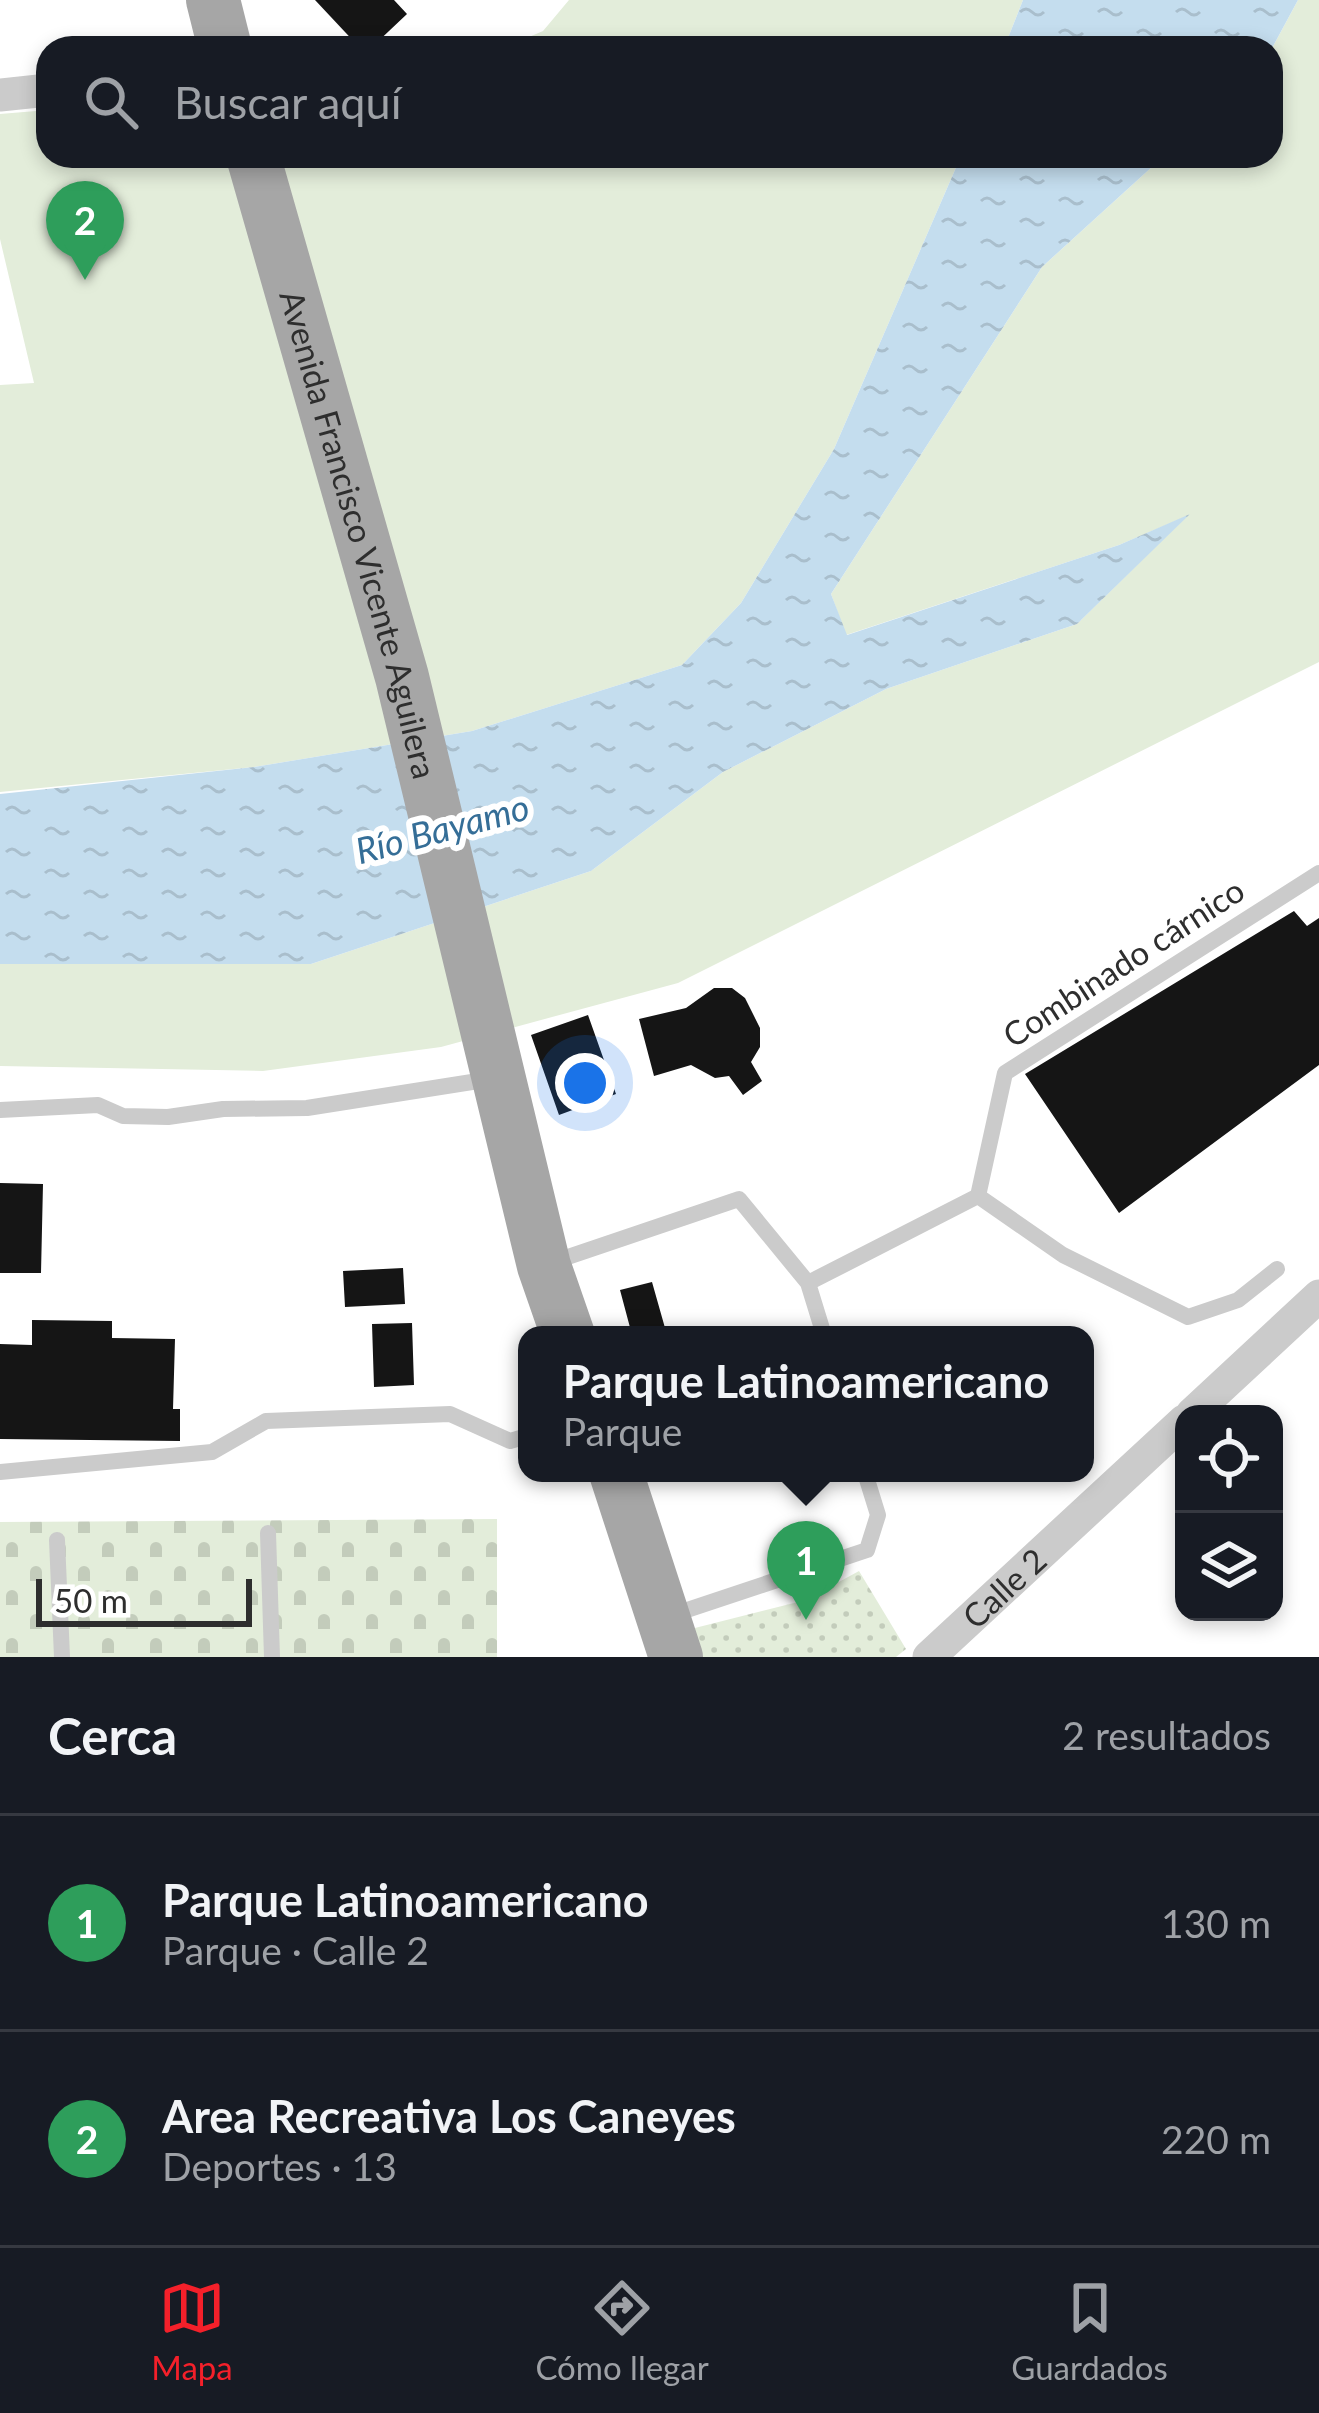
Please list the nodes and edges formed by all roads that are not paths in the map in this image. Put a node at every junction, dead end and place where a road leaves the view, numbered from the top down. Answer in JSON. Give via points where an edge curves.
{"nodes":[{"id":1,"x":213,"y":0,"type":"edge"},
{"id":2,"x":221,"y":36,"type":"edge"},
{"id":3,"x":36,"y":91,"type":"edge"},
{"id":4,"x":0,"y":95,"type":"edge"},
{"id":5,"x":256,"y":168,"type":"edge"},
{"id":6,"x":1319,"y":873,"type":"edge"},
{"id":7,"x":492,"y":1059,"type":"junction"},
{"id":8,"x":0,"y":1110,"type":"edge"},
{"id":9,"x":978,"y":1196,"type":"junction"},
{"id":10,"x":544,"y":1265,"type":"junction"},
{"id":11,"x":1276,"y":1269,"type":"dead end"},
{"id":12,"x":808,"y":1282,"type":"junction"},
{"id":13,"x":1319,"y":1296,"type":"edge"},
{"id":14,"x":565,"y":1326,"type":"edge"},
{"id":15,"x":821,"y":1326,"type":"edge"},
{"id":16,"x":1202,"y":1405,"type":"edge"},
{"id":17,"x":1175,"y":1429,"type":"edge"},
{"id":18,"x":518,"y":1438,"type":"edge"},
{"id":19,"x":0,"y":1472,"type":"edge"},
{"id":20,"x":605,"y":1482,"type":"edge"},
{"id":21,"x":618,"y":1482,"type":"edge"},
{"id":22,"x":868,"y":1482,"type":"edge"},
{"id":23,"x":268,"y":1532,"type":"dead end"},
{"id":24,"x":57,"y":1540,"type":"dead end"},
{"id":25,"x":662,"y":1644,"type":"edge"},
{"id":26,"x":62,"y":1657,"type":"edge"},
{"id":27,"x":272,"y":1657,"type":"edge"},
{"id":28,"x":929,"y":1657,"type":"edge"}],
"edges":[{"from":1,"to":2,"type":"main road"},
{"from":3,"to":4,"type":"street"},
{"from":5,"to":7,"type":"main road","name":"Avenida Francisco Vicente Aguilera","via":[[402,676]]},
{"from":6,"to":9,"type":"lane","name":"Combinado cárnico","via":[[1005,1073]]},
{"from":7,"to":8,"type":"lane","via":[[308,1108],[168,1117],[123,1116],[98,1105]]},
{"from":7,"to":10,"type":"main road","name":"Avenida Francisco Vicente Aguilera"},
{"from":9,"to":11,"type":"lane","via":[[1063,1255],[1188,1317],[1238,1300]]},
{"from":9,"to":12,"type":"lane"},
{"from":10,"to":12,"type":"lane","via":[[740,1199]]},
{"from":10,"to":14,"type":"main road","name":"Avenida Francisco Vicente Aguilera"},
{"from":12,"to":15,"type":"lane"},
{"from":13,"to":16,"type":"street"},
{"from":17,"to":28,"type":"street","name":"Calle 2"},
{"from":18,"to":19,"type":"lane","via":[[450,1414],[266,1421],[212,1452]]},
{"from":20,"to":25,"type":"main road"},
{"from":21,"to":25,"type":"main road"},
{"from":22,"to":25,"type":"lane","via":[[878,1515],[867,1550]]},
{"from":23,"to":27,"type":"lane"},
{"from":24,"to":26,"type":"lane"}]}
